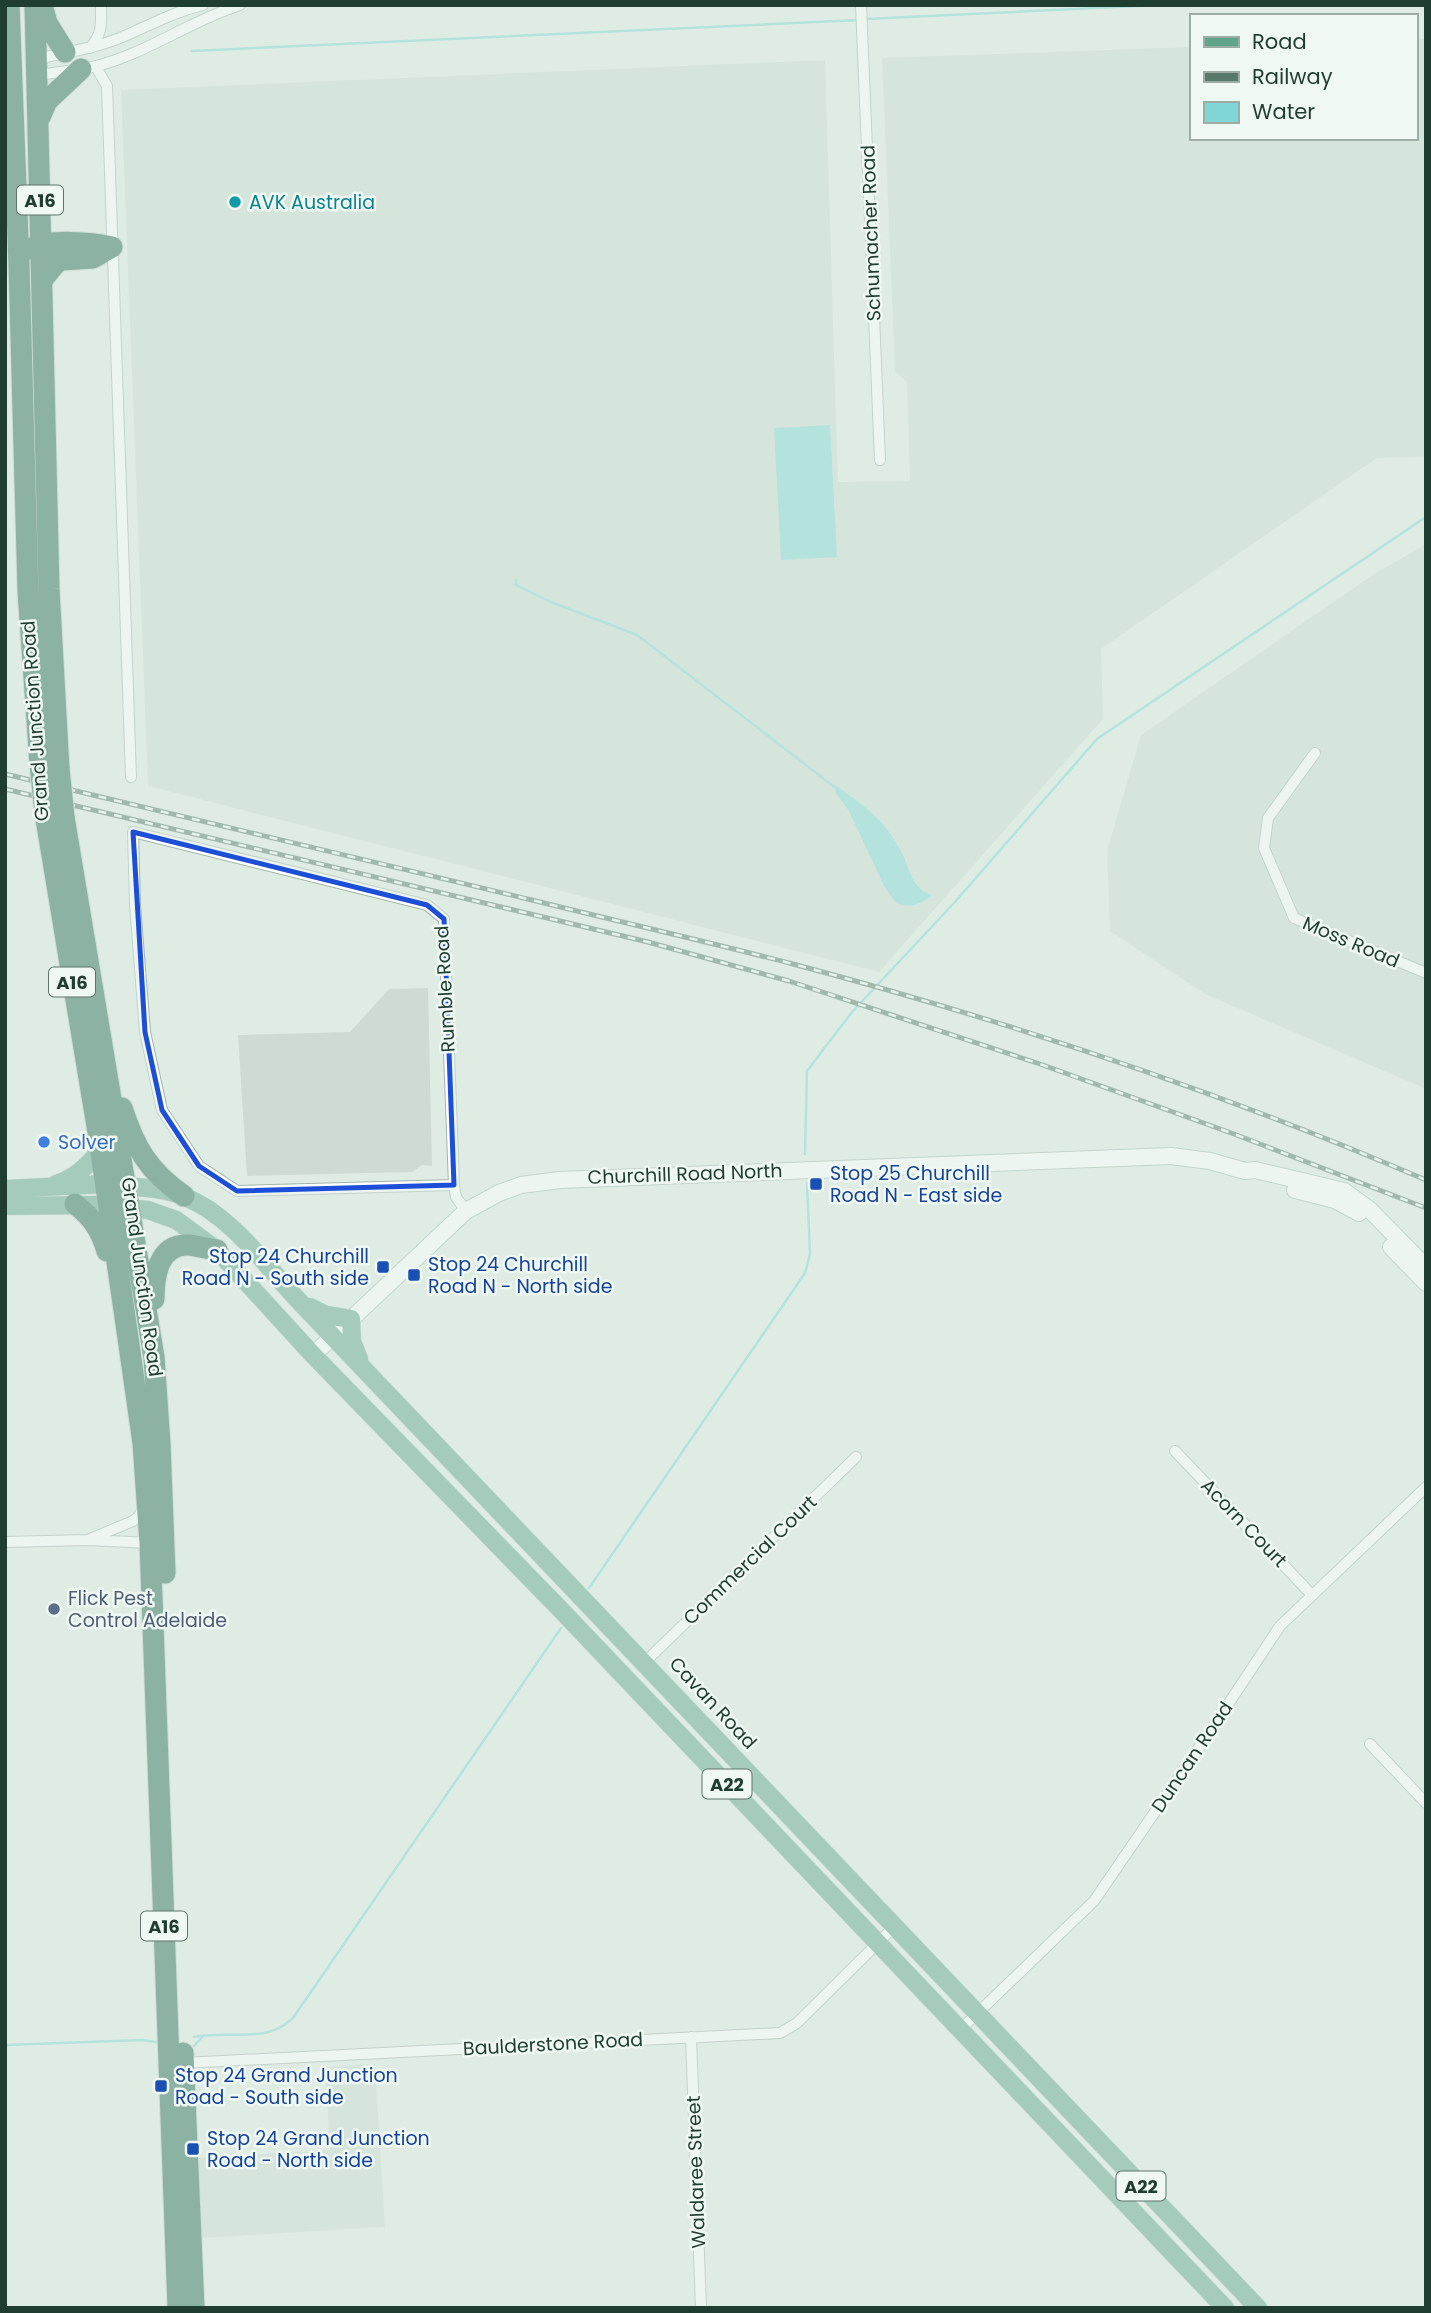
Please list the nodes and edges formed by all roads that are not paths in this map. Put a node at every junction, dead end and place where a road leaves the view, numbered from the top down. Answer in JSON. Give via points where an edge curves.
{"nodes":[{"id":1,"x":35,"y":5,"type":"edge"},
{"id":2,"x":41,"y":5,"type":"edge"},
{"id":3,"x":101,"y":5,"type":"edge"},
{"id":4,"x":203,"y":5,"type":"edge"},
{"id":5,"x":240,"y":5,"type":"edge"},
{"id":6,"x":861,"y":5,"type":"edge"},
{"id":7,"x":190,"y":7,"type":"edge"},
{"id":8,"x":8,"y":21,"type":"edge"},
{"id":9,"x":190,"y":25,"type":"junction"},
{"id":10,"x":90,"y":48,"type":"junction"},
{"id":11,"x":65,"y":52,"type":"junction"},
{"id":12,"x":37,"y":67,"type":"junction"},
{"id":13,"x":89,"y":68,"type":"junction"},
{"id":14,"x":8,"y":72,"type":"edge"},
{"id":15,"x":39,"y":120,"type":"junction"},
{"id":16,"x":9,"y":122,"type":"edge"},
{"id":17,"x":40,"y":243,"type":"junction"},
{"id":18,"x":112,"y":247,"type":"junction"},
{"id":19,"x":19,"y":265,"type":"junction"},
{"id":20,"x":42,"y":280,"type":"junction"},
{"id":21,"x":880,"y":460,"type":"dead end"},
{"id":22,"x":38,"y":568,"type":"junction"},
{"id":23,"x":1315,"y":753,"type":"dead end"},
{"id":24,"x":131,"y":777,"type":"dead end"},
{"id":25,"x":55,"y":815,"type":"junction"},
{"id":26,"x":1426,"y":973,"type":"edge"},
{"id":27,"x":105,"y":1056,"type":"junction"},
{"id":28,"x":100,"y":1150,"type":"junction"},
{"id":29,"x":1245,"y":1171,"type":"junction"},
{"id":30,"x":454,"y":1185,"type":"junction"},
{"id":31,"x":46,"y":1187,"type":"junction"},
{"id":32,"x":5,"y":1189,"type":"edge"},
{"id":33,"x":117,"y":1196,"type":"junction"},
{"id":34,"x":184,"y":1196,"type":"junction"},
{"id":35,"x":75,"y":1205,"type":"junction"},
{"id":36,"x":5,"y":1206,"type":"edge"},
{"id":37,"x":466,"y":1211,"type":"junction"},
{"id":38,"x":217,"y":1250,"type":"junction"},
{"id":39,"x":1423,"y":1262,"type":"edge"},
{"id":40,"x":1426,"y":1283,"type":"edge"},
{"id":41,"x":298,"y":1300,"type":"junction"},
{"id":42,"x":125,"y":1317,"type":"junction"},
{"id":43,"x":351,"y":1319,"type":"junction"},
{"id":44,"x":333,"y":1336,"type":"junction"},
{"id":45,"x":313,"y":1355,"type":"junction"},
{"id":46,"x":154,"y":1357,"type":"junction"},
{"id":47,"x":362,"y":1366,"type":"junction"},
{"id":48,"x":1175,"y":1451,"type":"dead end"},
{"id":49,"x":856,"y":1457,"type":"dead end"},
{"id":50,"x":1426,"y":1487,"type":"edge"},
{"id":51,"x":147,"y":1502,"type":"junction"},
{"id":52,"x":88,"y":1540,"type":"junction"},
{"id":53,"x":5,"y":1542,"type":"edge"},
{"id":54,"x":157,"y":1543,"type":"junction"},
{"id":55,"x":1312,"y":1595,"type":"junction"},
{"id":56,"x":644,"y":1663,"type":"junction"},
{"id":57,"x":1370,"y":1744,"type":"dead end"},
{"id":58,"x":1426,"y":1803,"type":"edge"},
{"id":59,"x":895,"y":1926,"type":"junction"},
{"id":60,"x":878,"y":1943,"type":"junction"},
{"id":61,"x":977,"y":2013,"type":"junction"},
{"id":62,"x":961,"y":2029,"type":"junction"},
{"id":63,"x":691,"y":2037,"type":"junction"},
{"id":64,"x":177,"y":2063,"type":"junction"},
{"id":65,"x":178,"y":2308,"type":"edge"},
{"id":66,"x":194,"y":2308,"type":"edge"},
{"id":67,"x":701,"y":2308,"type":"edge"},
{"id":68,"x":1225,"y":2308,"type":"edge"},
{"id":69,"x":1258,"y":2308,"type":"edge"}],
"edges":[{"from":1,"to":12,"type":"highway","name":"Grand Junction Road","number":"A16"},
{"from":2,"to":11,"type":"highway"},
{"from":3,"to":10,"type":"street","via":[[101,29]]},
{"from":4,"to":7,"type":"street"},
{"from":5,"to":9,"type":"street"},
{"from":6,"to":21,"type":"street","name":"Schumacher Road"},
{"from":7,"to":9,"type":"street"},
{"from":7,"to":10,"type":"street"},
{"from":8,"to":14,"type":"highway","name":"Grand Junction Road","number":"A16"},
{"from":9,"to":13,"type":"street","via":[[131,54]]},
{"from":10,"to":11,"type":"street"},
{"from":11,"to":12,"type":"street"},
{"from":12,"to":13,"type":"street"},
{"from":12,"to":14,"type":"highway"},
{"from":12,"to":15,"type":"highway","name":"Grand Junction Road","number":"A16"},
{"from":13,"to":15,"type":"highway","via":[[47,101]]},
{"from":13,"to":18,"type":"street","via":[[107,86]]},
{"from":14,"to":16,"type":"highway","name":"Grand Junction Road","number":"A16"},
{"from":15,"to":17,"type":"highway","name":"Grand Junction Road","number":"A16"},
{"from":16,"to":19,"type":"highway","name":"Grand Junction Road","number":"A16"},
{"from":17,"to":18,"type":"highway"},
{"from":17,"to":19,"type":"highway","via":[[29,249]]},
{"from":17,"to":20,"type":"highway","name":"Grand Junction Road","number":"A16"},
{"from":18,"to":20,"type":"highway","via":[[93,258],[62,260]]},
{"from":18,"to":24,"type":"street"},
{"from":19,"to":22,"type":"highway","name":"Grand Junction Road","number":"A16"},
{"from":20,"to":22,"type":"highway","name":"Grand Junction Road","number":"A16"},
{"from":22,"to":25,"type":"highway","name":"Grand Junction Road","number":"A16","bridge":true},
{"from":23,"to":26,"type":"street","name":"Moss Road","via":[[1268,818],[1264,848],[1294,918]]},
{"from":25,"to":27,"type":"highway","name":"Grand Junction Road","number":"A16"},
{"from":25,"to":28,"type":"highway","name":"Grand Junction Road","number":"A16"},
{"from":27,"to":33,"type":"highway","name":"Grand Junction Road","number":"A16"},
{"from":27,"to":34,"type":"highway","via":[[125,1117],[147,1163]]},
{"from":28,"to":31,"type":"main road","via":[[64,1182]]},
{"from":28,"to":33,"type":"highway","name":"Grand Junction Road","number":"A16"},
{"from":29,"to":37,"type":"street","name":"Churchill Road North","via":[[1171,1156],[543,1181],[499,1193]]},
{"from":29,"to":39,"type":"street","name":"Churchill Road North","via":[[1344,1191]]},
{"from":29,"to":40,"type":"street","name":"Churchill Road North","via":[[1251,1178],[1353,1209]]},
{"from":30,"to":30,"type":"street","name":"Rumble Road","via":[[444,919],[427,905],[133,832],[145,1032],[162,1110],[199,1166],[237,1191]]},
{"from":30,"to":37,"type":"street","name":"Rumble Road"},
{"from":31,"to":32,"type":"main road","number":"A22"},
{"from":31,"to":33,"type":"main road","number":"A22"},
{"from":33,"to":34,"type":"main road","name":"Cavan Road","number":"A22","via":[[162,1191]]},
{"from":33,"to":35,"type":"main road","number":"A22"},
{"from":33,"to":38,"type":"main road","number":"A22","via":[[176,1220]]},
{"from":33,"to":42,"type":"highway","name":"Grand Junction Road","number":"A16"},
{"from":33,"to":46,"type":"highway","name":"Grand Junction Road","number":"A16"},
{"from":34,"to":41,"type":"main road","name":"Cavan Road","number":"A22","via":[[228,1226]]},
{"from":35,"to":36,"type":"main road","number":"A22"},
{"from":35,"to":42,"type":"highway","via":[[99,1230]]},
{"from":37,"to":43,"type":"street","name":"Churchill Road North"},
{"from":38,"to":45,"type":"main road","number":"A22"},
{"from":38,"to":46,"type":"highway","via":[[179,1246],[163,1256],[156,1268]]},
{"from":41,"to":43,"type":"main road","via":[[326,1315]]},
{"from":41,"to":44,"type":"main road","name":"Cavan Road","number":"A22"},
{"from":42,"to":51,"type":"highway","name":"Grand Junction Road","number":"A16"},
{"from":43,"to":44,"type":"street","name":"Churchill Road North"},
{"from":43,"to":47,"type":"main road","via":[[352,1341]]},
{"from":44,"to":45,"type":"street","name":"Churchill Road North"},
{"from":44,"to":47,"type":"main road","name":"Cavan Road","number":"A22"},
{"from":45,"to":60,"type":"main road","number":"A22"},
{"from":46,"to":54,"type":"highway","name":"Grand Junction Road","number":"A16"},
{"from":47,"to":56,"type":"main road","name":"Cavan Road","number":"A22"},
{"from":48,"to":55,"type":"street","name":"Acorn Court"},
{"from":49,"to":56,"type":"street","name":"Commercial Court"},
{"from":50,"to":55,"type":"street","name":"Duncan Road"},
{"from":51,"to":52,"type":"street","via":[[133,1521]]},
{"from":51,"to":54,"type":"highway","name":"Grand Junction Road","number":"A16"},
{"from":52,"to":53,"type":"street"},
{"from":52,"to":54,"type":"street"},
{"from":54,"to":64,"type":"highway","name":"Grand Junction Road","number":"A16"},
{"from":55,"to":61,"type":"street","name":"Duncan Road","via":[[1280,1626],[1094,1901]]},
{"from":56,"to":59,"type":"main road","name":"Cavan Road","number":"A22"},
{"from":57,"to":58,"type":"street"},
{"from":59,"to":60,"type":"street","name":"Baulderstone Road"},
{"from":59,"to":61,"type":"main road","name":"Cavan Road","number":"A22"},
{"from":60,"to":62,"type":"main road","number":"A22"},
{"from":60,"to":63,"type":"street","name":"Baulderstone Road","via":[[788,2029]]},
{"from":61,"to":62,"type":"street","name":"Duncan Road"},
{"from":61,"to":69,"type":"main road","name":"Cavan Road","number":"A22"},
{"from":62,"to":68,"type":"main road","number":"A22"},
{"from":63,"to":64,"type":"street","name":"Baulderstone Road"},
{"from":63,"to":67,"type":"street","name":"Waldaree Street"},
{"from":64,"to":65,"type":"highway","name":"Grand Junction Road","number":"A16"},
{"from":64,"to":66,"type":"highway","name":"Grand Junction Road","number":"A16"}]}
